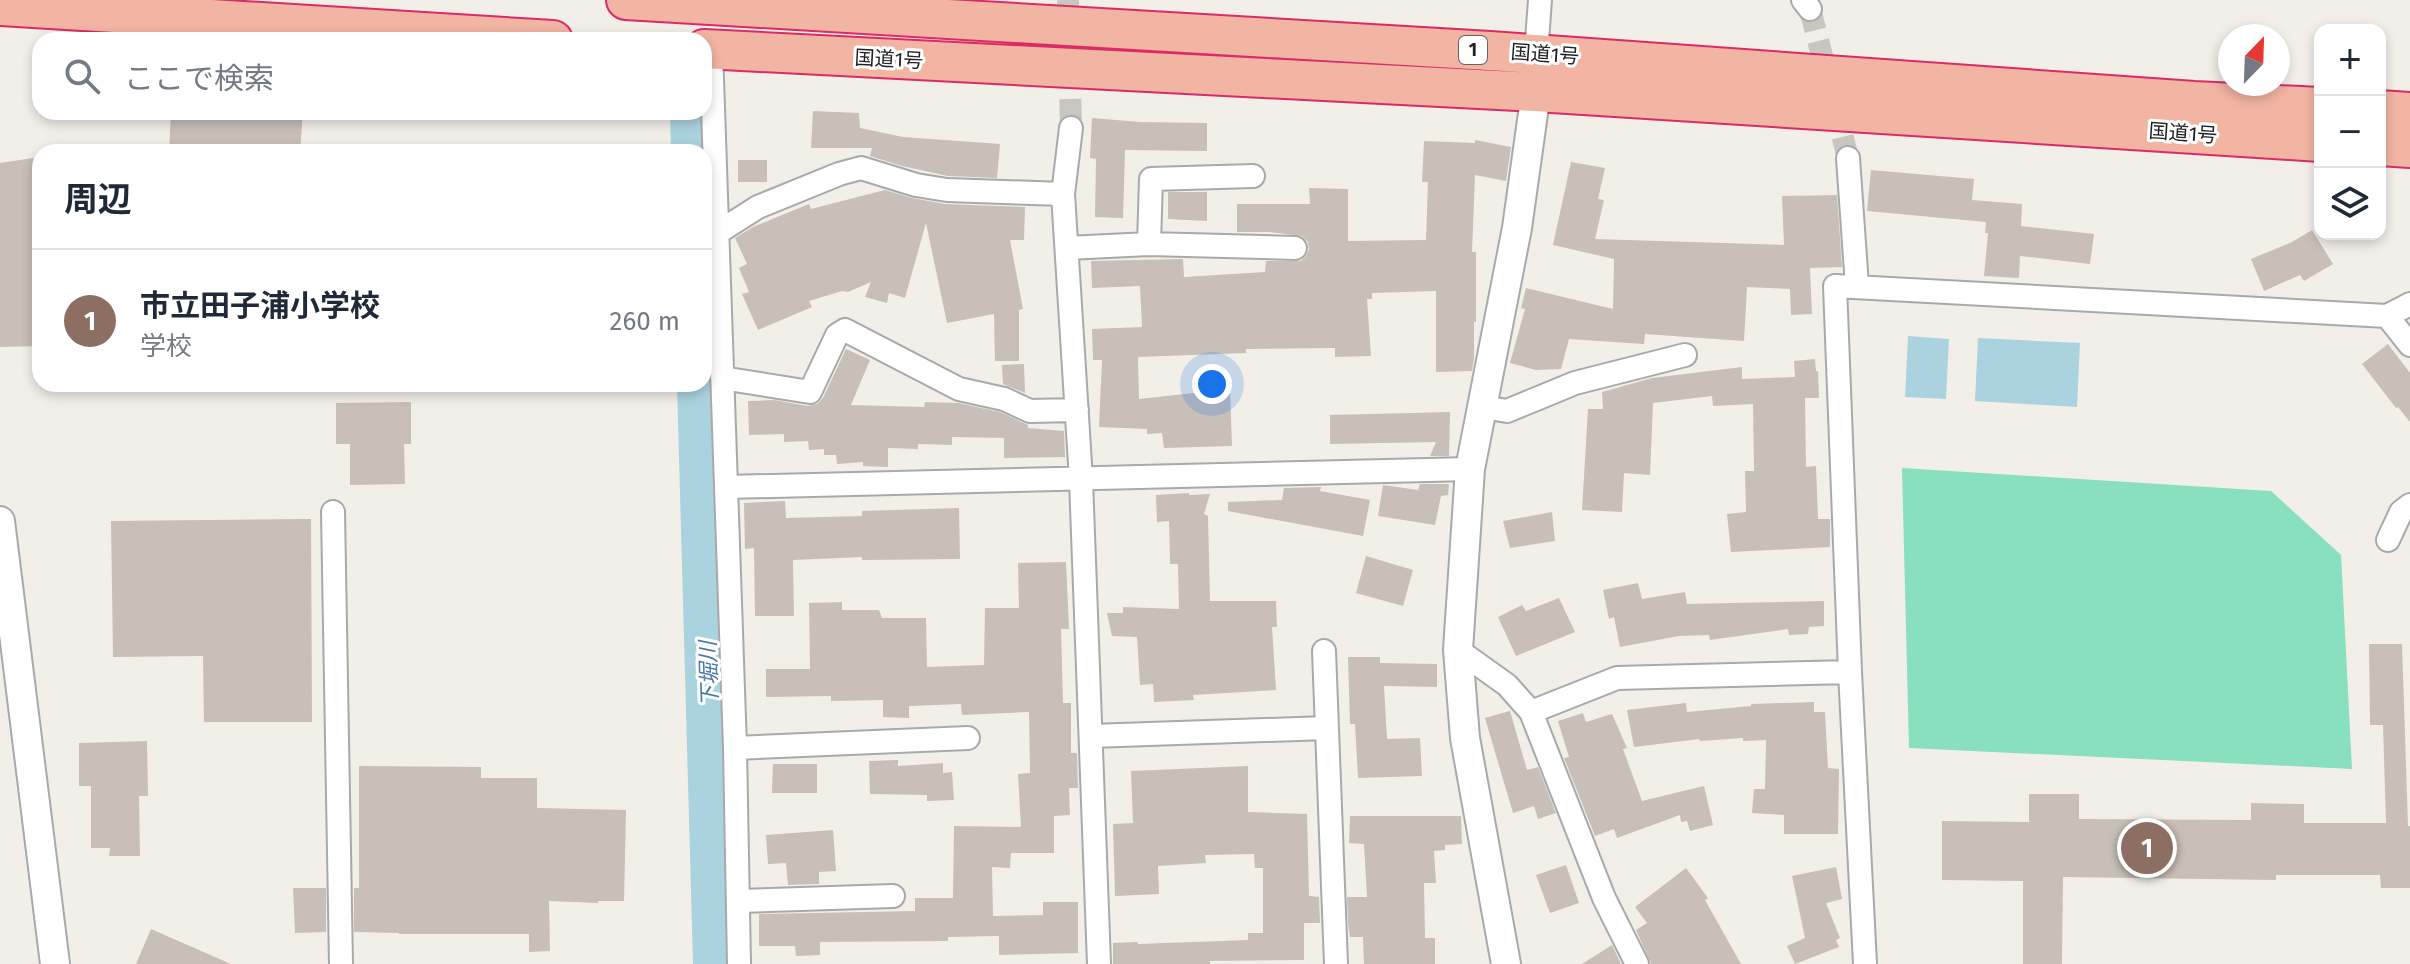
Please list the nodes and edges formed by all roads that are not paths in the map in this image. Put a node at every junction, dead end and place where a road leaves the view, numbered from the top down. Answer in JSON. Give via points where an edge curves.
{"nodes":[{"id":1,"x":626,"y":0,"type":"edge"},
{"id":2,"x":1540,"y":0,"type":"edge"},
{"id":3,"x":713,"y":2,"type":"edge"},
{"id":4,"x":0,"y":6,"type":"edge"},
{"id":5,"x":423,"y":32,"type":"edge"},
{"id":6,"x":712,"y":50,"type":"edge"},
{"id":7,"x":1536,"y":54,"type":"junction"},
{"id":8,"x":1536,"y":92,"type":"junction"},
{"id":9,"x":2314,"y":107,"type":"edge"},
{"id":10,"x":2386,"y":110,"type":"edge"},
{"id":11,"x":2410,"y":112,"type":"edge"},
{"id":12,"x":711,"y":120,"type":"edge"},
{"id":13,"x":1071,"y":128,"type":"tunnel mouth"},
{"id":14,"x":2314,"y":142,"type":"edge"},
{"id":15,"x":2386,"y":146,"type":"edge"},
{"id":16,"x":2410,"y":148,"type":"edge"},
{"id":17,"x":1848,"y":158,"type":"tunnel mouth"},
{"id":18,"x":1253,"y":176,"type":"dead end"},
{"id":19,"x":1063,"y":194,"type":"junction"},
{"id":20,"x":717,"y":233,"type":"junction"},
{"id":21,"x":1149,"y":244,"type":"junction"},
{"id":22,"x":1067,"y":248,"type":"junction"},
{"id":23,"x":1295,"y":248,"type":"dead end"},
{"id":24,"x":1857,"y":286,"type":"junction"},
{"id":25,"x":2410,"y":304,"type":"edge"},
{"id":26,"x":2387,"y":316,"type":"junction"},
{"id":27,"x":2410,"y":345,"type":"edge"},
{"id":28,"x":1685,"y":355,"type":"dead end"},
{"id":29,"x":722,"y":378,"type":"junction"},
{"id":30,"x":1483,"y":407,"type":"junction"},
{"id":31,"x":1077,"y":410,"type":"junction"},
{"id":32,"x":1470,"y":469,"type":"junction"},
{"id":33,"x":1081,"y":480,"type":"junction"},
{"id":34,"x":726,"y":487,"type":"junction"},
{"id":35,"x":2410,"y":505,"type":"edge"},
{"id":36,"x":333,"y":512,"type":"dead end"},
{"id":37,"x":0,"y":521,"type":"edge"},
{"id":38,"x":2388,"y":540,"type":"dead end"},
{"id":39,"x":1458,"y":650,"type":"junction"},
{"id":40,"x":1324,"y":651,"type":"dead end"},
{"id":41,"x":1850,"y":672,"type":"junction"},
{"id":42,"x":1531,"y":712,"type":"junction"},
{"id":43,"x":1327,"y":728,"type":"junction"},
{"id":44,"x":1091,"y":736,"type":"junction"},
{"id":45,"x":968,"y":738,"type":"dead end"},
{"id":46,"x":735,"y":748,"type":"junction"},
{"id":47,"x":893,"y":896,"type":"dead end"},
{"id":48,"x":739,"y":901,"type":"junction"},
{"id":49,"x":55,"y":964,"type":"edge"},
{"id":50,"x":341,"y":964,"type":"edge"},
{"id":51,"x":739,"y":964,"type":"edge"},
{"id":52,"x":1099,"y":964,"type":"edge"},
{"id":53,"x":1336,"y":964,"type":"edge"},
{"id":54,"x":1506,"y":964,"type":"edge"},
{"id":55,"x":1637,"y":964,"type":"edge"},
{"id":56,"x":1865,"y":964,"type":"edge"}],
"edges":[{"from":1,"to":3,"type":"highway","name":"国道1号","number":"1"},
{"from":2,"to":7,"type":"street"},
{"from":3,"to":7,"type":"highway","name":"国道1号","number":"1"},
{"from":4,"to":5,"type":"highway"},
{"from":6,"to":8,"type":"highway","name":"国道1号","number":"1"},
{"from":7,"to":8,"type":"street"},
{"from":7,"to":9,"type":"highway","name":"国道1号","number":"1"},
{"from":8,"to":14,"type":"highway","name":"国道1号","number":"1"},
{"from":8,"to":30,"type":"street"},
{"from":10,"to":11,"type":"highway"},
{"from":12,"to":20,"type":"street"},
{"from":13,"to":19,"type":"street"},
{"from":15,"to":16,"type":"highway"},
{"from":17,"to":24,"type":"street"},
{"from":18,"to":21,"type":"street","via":[[1151,179]]},
{"from":19,"to":20,"type":"street","via":[[947,190],[861,168],[758,207]]},
{"from":19,"to":22,"type":"street"},
{"from":20,"to":29,"type":"street"},
{"from":21,"to":22,"type":"street"},
{"from":21,"to":23,"type":"street"},
{"from":22,"to":31,"type":"street"},
{"from":24,"to":26,"type":"street"},
{"from":24,"to":41,"type":"street","via":[[1835,286]]},
{"from":25,"to":26,"type":"street"},
{"from":26,"to":27,"type":"street"},
{"from":28,"to":30,"type":"street","via":[[1575,383],[1507,411]]},
{"from":29,"to":31,"type":"street","via":[[810,392],[837,335],[845,330],[959,389],[1030,411]]},
{"from":29,"to":34,"type":"street"},
{"from":30,"to":32,"type":"street"},
{"from":31,"to":33,"type":"street"},
{"from":32,"to":33,"type":"street"},
{"from":32,"to":39,"type":"street"},
{"from":33,"to":34,"type":"street"},
{"from":33,"to":44,"type":"street"},
{"from":34,"to":46,"type":"street"},
{"from":35,"to":38,"type":"street"},
{"from":36,"to":50,"type":"street"},
{"from":37,"to":49,"type":"street"},
{"from":39,"to":42,"type":"street","via":[[1507,685]]},
{"from":39,"to":54,"type":"street","via":[[1465,738]]},
{"from":40,"to":43,"type":"street"},
{"from":41,"to":42,"type":"street","via":[[1617,678]]},
{"from":41,"to":56,"type":"street"},
{"from":42,"to":55,"type":"street","via":[[1604,898]]},
{"from":43,"to":44,"type":"street"},
{"from":43,"to":53,"type":"street"},
{"from":44,"to":52,"type":"street"},
{"from":45,"to":46,"type":"street"},
{"from":46,"to":48,"type":"street"},
{"from":47,"to":48,"type":"street"},
{"from":48,"to":51,"type":"street"}]}
